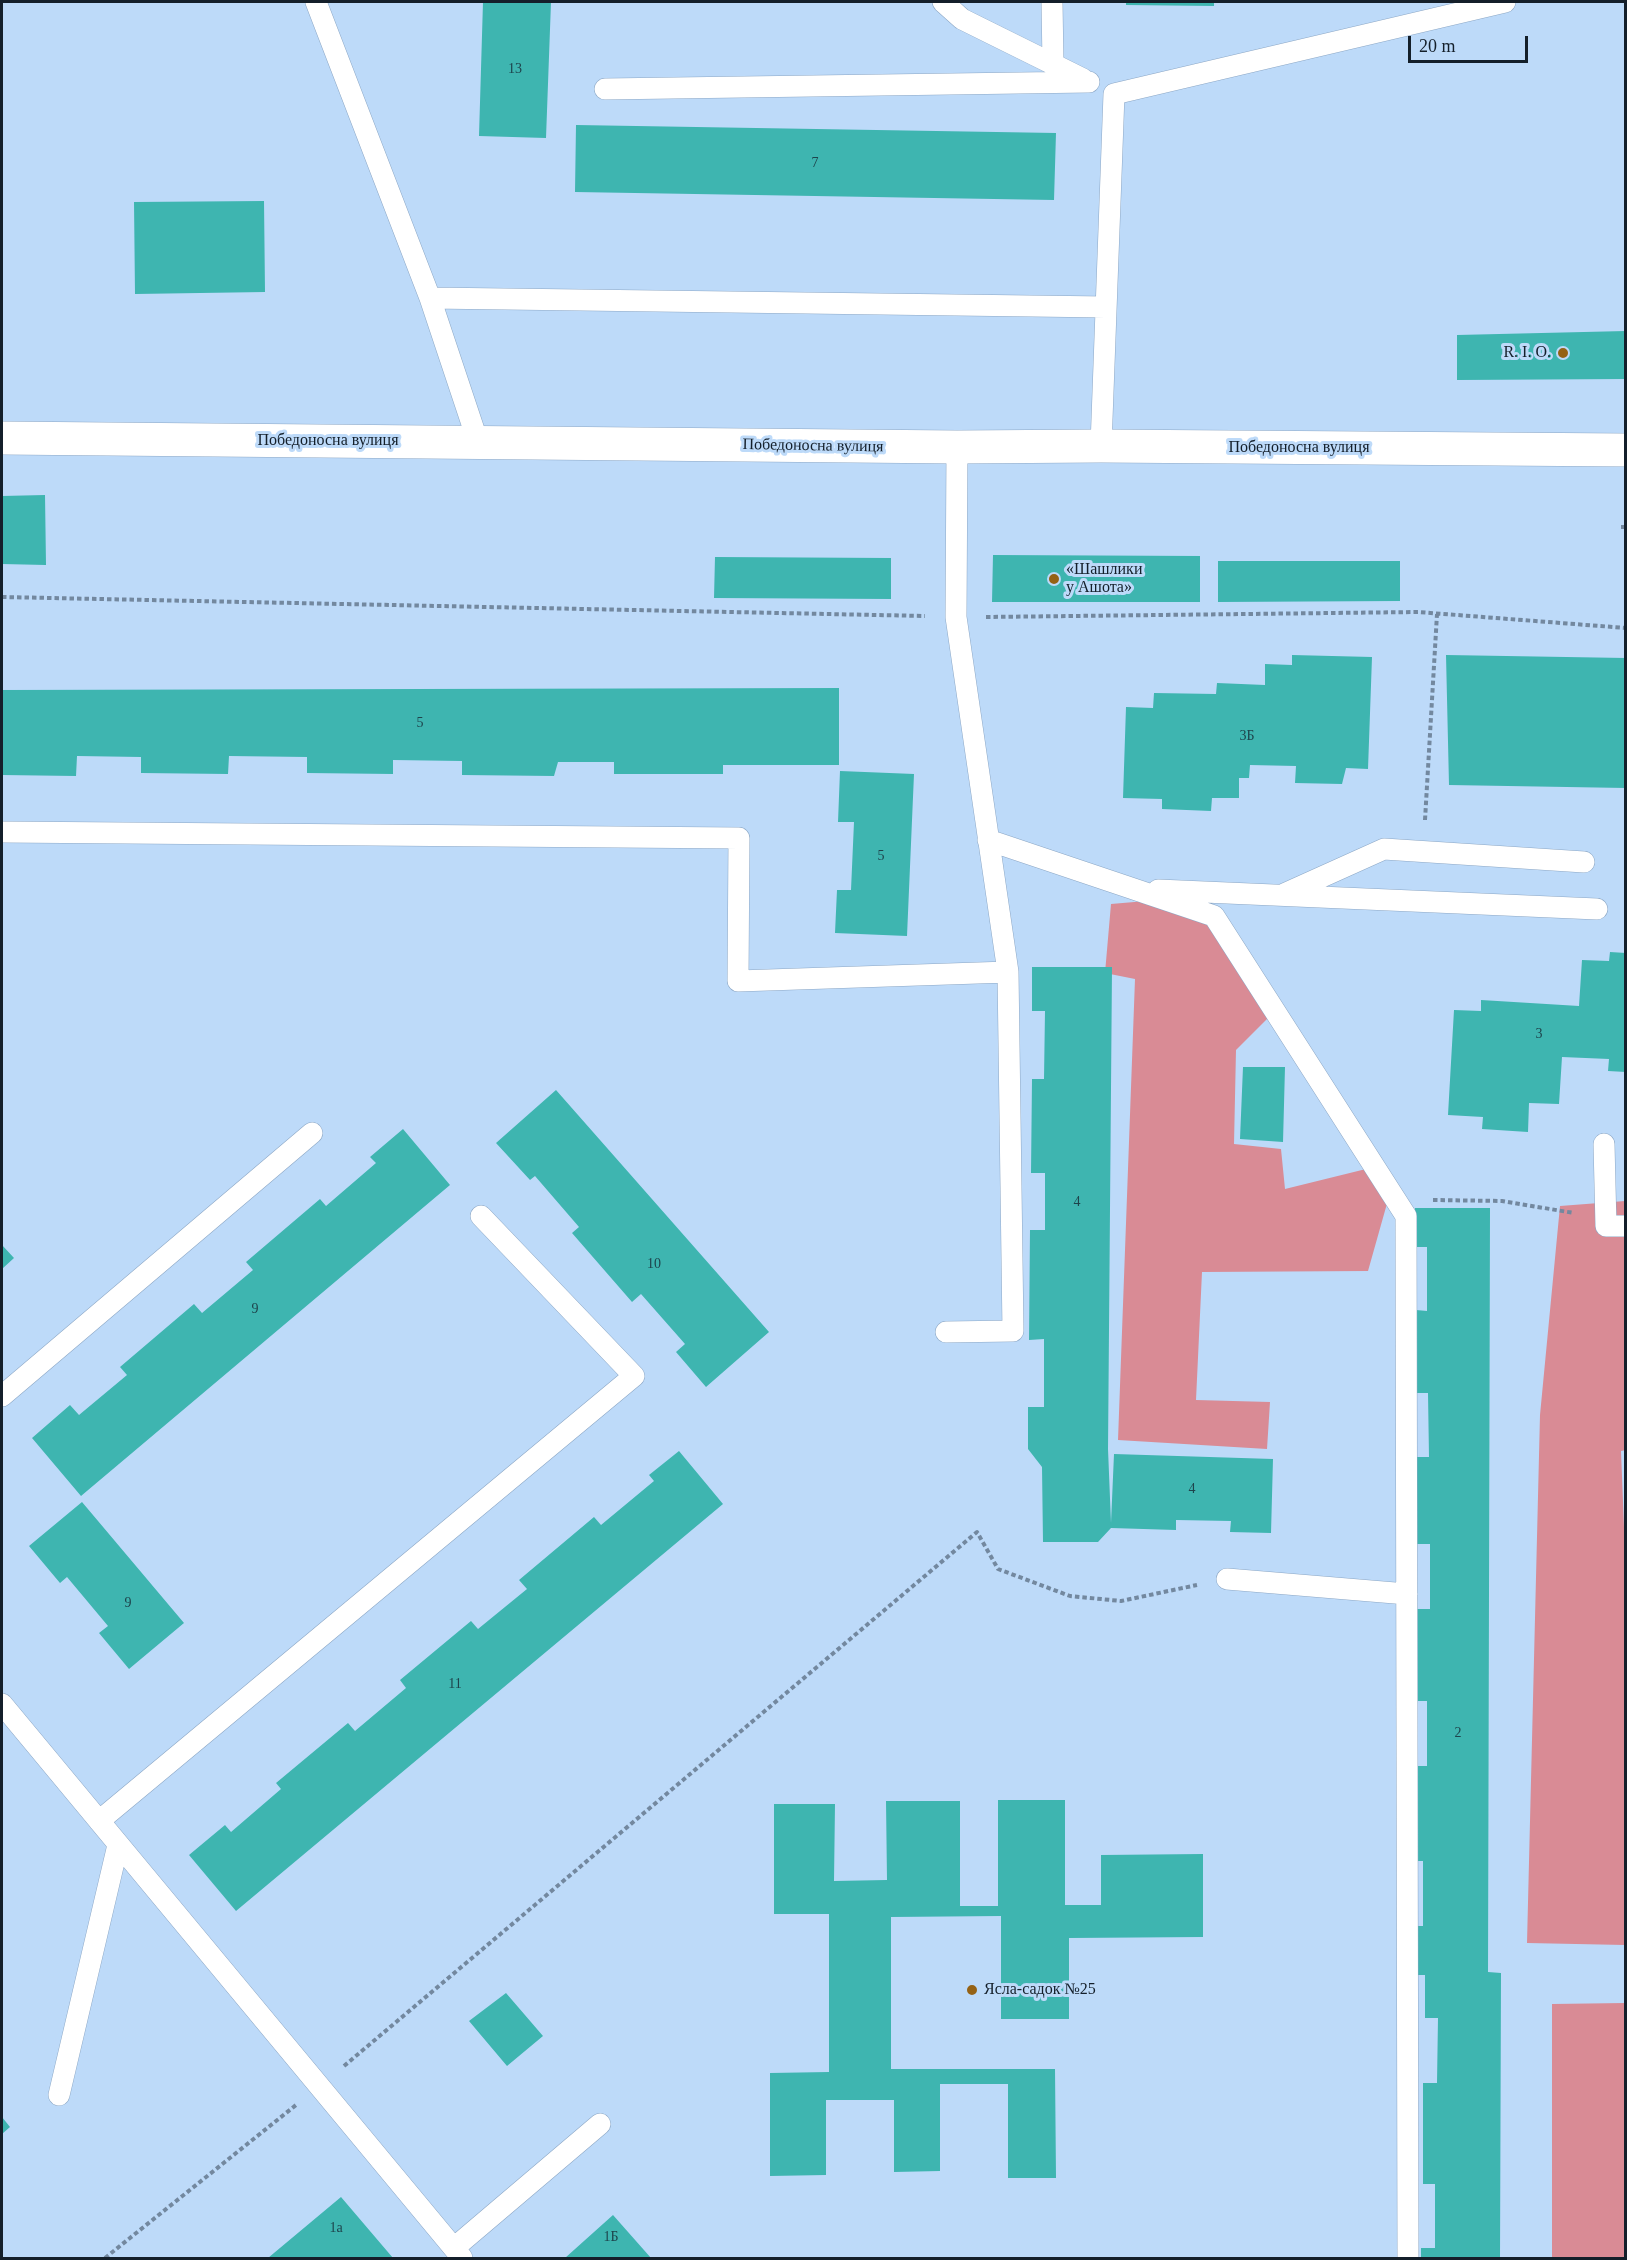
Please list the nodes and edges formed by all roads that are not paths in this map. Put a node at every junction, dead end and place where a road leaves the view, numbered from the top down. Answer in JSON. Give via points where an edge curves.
{"nodes":[{"id":1,"x":316,"y":2,"type":"edge"},
{"id":2,"x":943,"y":2,"type":"edge"},
{"id":3,"x":1052,"y":2,"type":"edge"},
{"id":4,"x":1505,"y":2,"type":"edge"},
{"id":5,"x":1053,"y":64,"type":"junction"},
{"id":6,"x":1089,"y":82,"type":"junction"},
{"id":7,"x":605,"y":89,"type":"dead end"},
{"id":8,"x":1114,"y":94,"type":"junction"},
{"id":9,"x":430,"y":298,"type":"junction"},
{"id":10,"x":1106,"y":307,"type":"junction"},
{"id":11,"x":2,"y":438,"type":"edge"},
{"id":12,"x":478,"y":442,"type":"junction"},
{"id":13,"x":1101,"y":446,"type":"junction"},
{"id":14,"x":957,"y":447,"type":"junction"},
{"id":15,"x":1626,"y":450,"type":"edge"},
{"id":16,"x":2,"y":832,"type":"edge"},
{"id":17,"x":988,"y":840,"type":"junction"},
{"id":18,"x":1584,"y":862,"type":"dead end"},
{"id":19,"x":1134,"y":889,"type":"junction"},
{"id":20,"x":1281,"y":896,"type":"junction"},
{"id":21,"x":1596,"y":909,"type":"dead end"},
{"id":22,"x":1008,"y":972,"type":"junction"},
{"id":23,"x":312,"y":1133,"type":"dead end"},
{"id":24,"x":1604,"y":1144,"type":"dead end"},
{"id":25,"x":481,"y":1216,"type":"dead end"},
{"id":26,"x":1626,"y":1226,"type":"edge"},
{"id":27,"x":946,"y":1332,"type":"dead end"},
{"id":28,"x":2,"y":1395,"type":"edge"},
{"id":29,"x":1227,"y":1579,"type":"road end"},
{"id":30,"x":1407,"y":1594,"type":"junction"},
{"id":31,"x":2,"y":1704,"type":"edge"},
{"id":32,"x":99,"y":1821,"type":"junction"},
{"id":33,"x":118,"y":1845,"type":"junction"},
{"id":34,"x":59,"y":2095,"type":"dead end"},
{"id":35,"x":600,"y":2124,"type":"dead end"},
{"id":36,"x":458,"y":2253,"type":"edge"},
{"id":37,"x":1408,"y":2259,"type":"edge"}],
"edges":[{"from":1,"to":9,"type":"lane"},
{"from":2,"to":5,"type":"lane","via":[[962,20]]},
{"from":3,"to":5,"type":"lane"},
{"from":4,"to":8,"type":"lane"},
{"from":5,"to":6,"type":"lane"},
{"from":6,"to":7,"type":"lane"},
{"from":6,"to":8,"type":"lane"},
{"from":8,"to":10,"type":"lane"},
{"from":9,"to":10,"type":"lane"},
{"from":9,"to":12,"type":"lane"},
{"from":10,"to":13,"type":"lane"},
{"from":11,"to":12,"type":"street","name":"Победоносна вулиця"},
{"from":12,"to":14,"type":"street","name":"Победоносна вулиця"},
{"from":13,"to":14,"type":"street","name":"Победоносна вулиця"},
{"from":13,"to":15,"type":"street","name":"Победоносна вулиця"},
{"from":14,"to":17,"type":"lane","via":[[956,617]]},
{"from":16,"to":22,"type":"lane","via":[[739,838],[738,981]]},
{"from":17,"to":19,"type":"lane"},
{"from":17,"to":22,"type":"lane"},
{"from":18,"to":20,"type":"lane","via":[[1384,849]]},
{"from":19,"to":20,"type":"lane"},
{"from":19,"to":30,"type":"lane","via":[[1214,916],[1406,1216]]},
{"from":20,"to":21,"type":"lane"},
{"from":22,"to":27,"type":"lane","via":[[1012,1331]]},
{"from":23,"to":28,"type":"lane"},
{"from":24,"to":26,"type":"lane","via":[[1606,1226]]},
{"from":25,"to":32,"type":"lane","via":[[634,1376]]},
{"from":29,"to":30,"type":"lane"},
{"from":30,"to":37,"type":"lane"},
{"from":31,"to":32,"type":"lane"},
{"from":32,"to":33,"type":"lane"},
{"from":33,"to":34,"type":"lane"},
{"from":33,"to":36,"type":"lane"},
{"from":35,"to":36,"type":"lane"}]}
